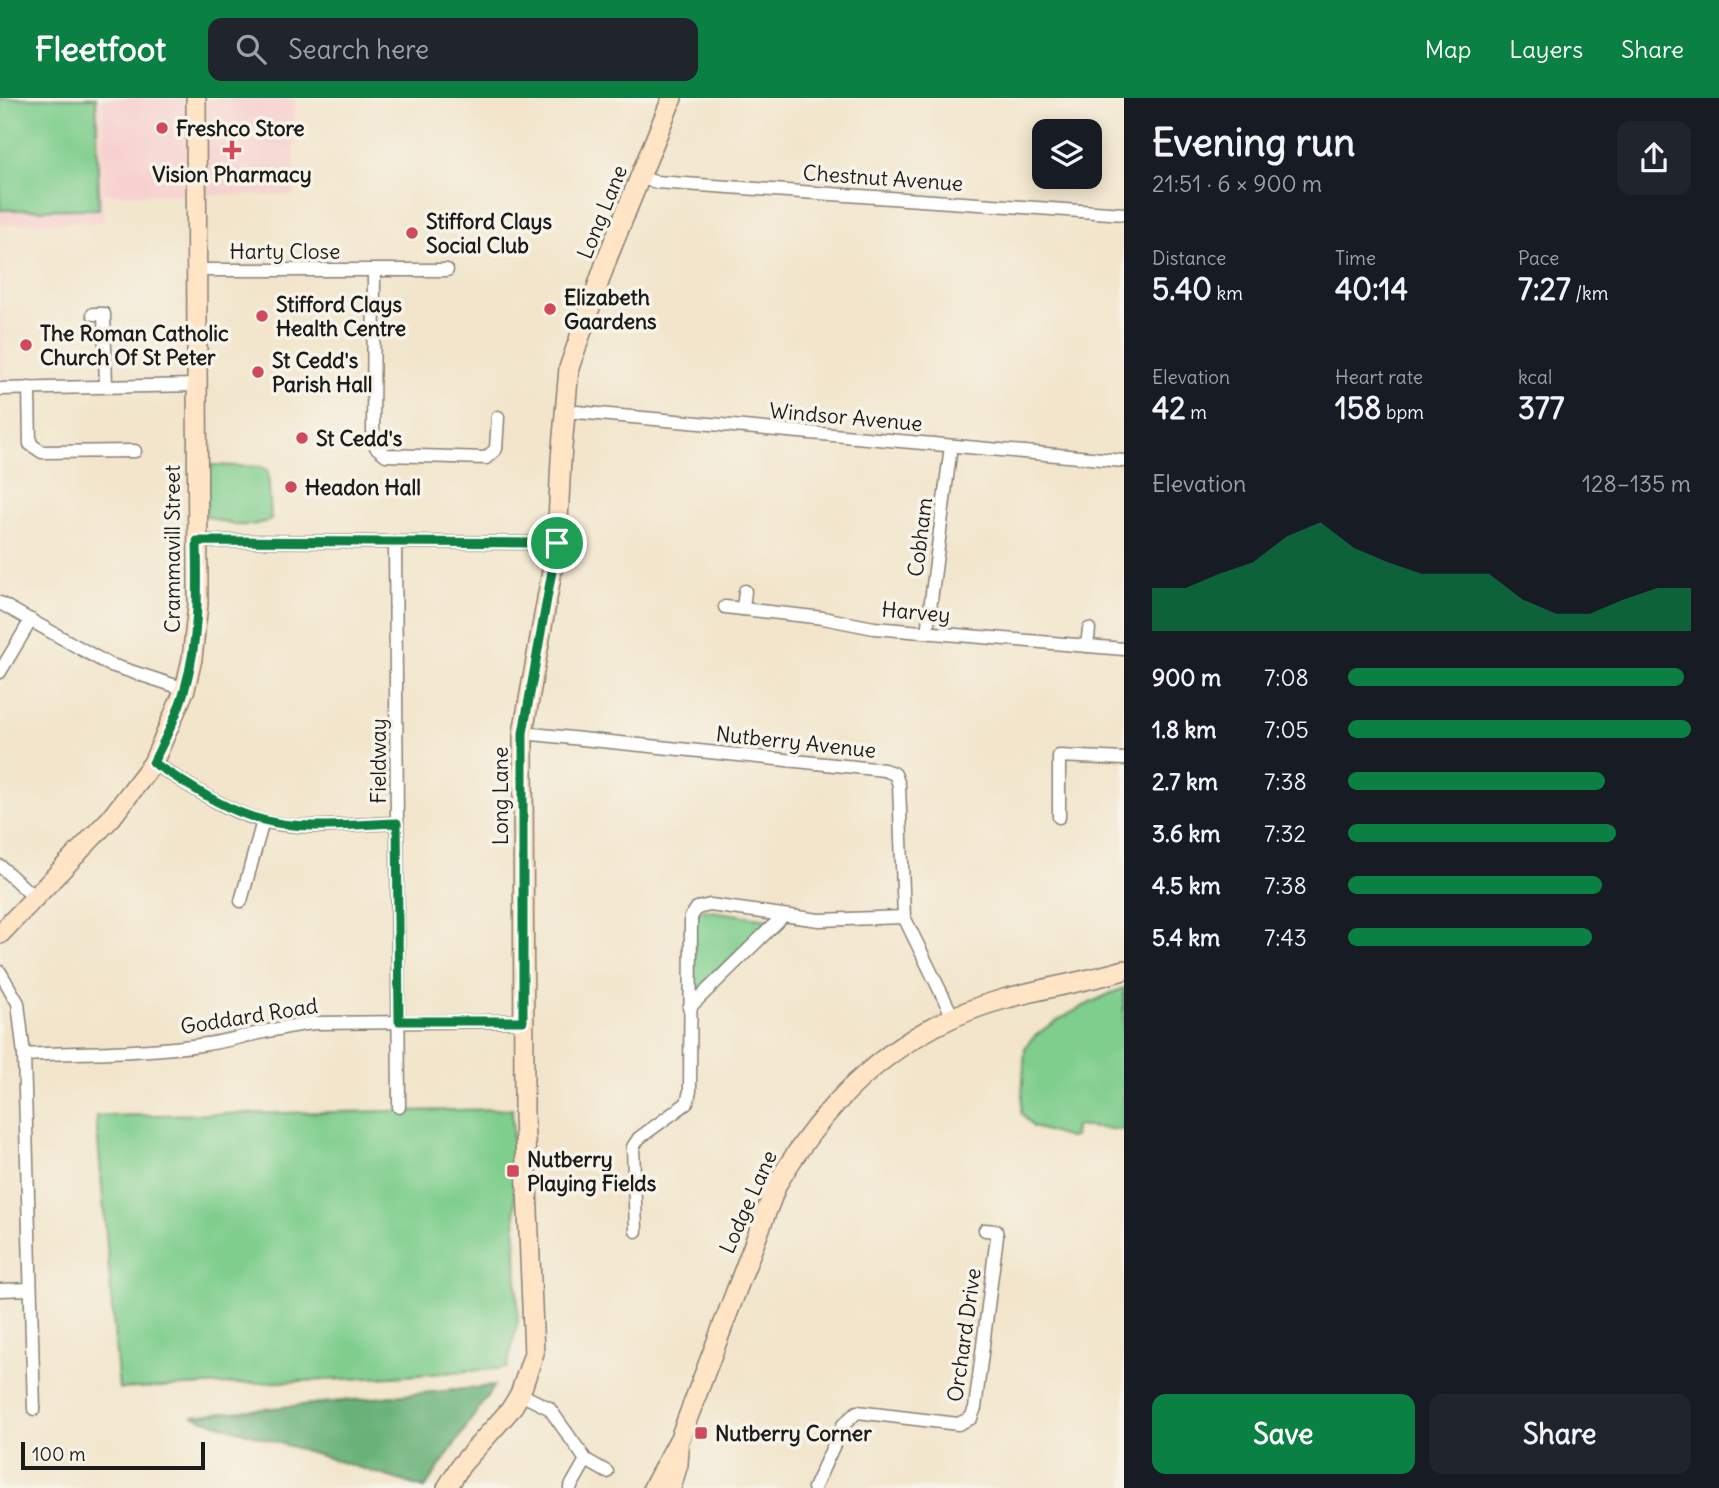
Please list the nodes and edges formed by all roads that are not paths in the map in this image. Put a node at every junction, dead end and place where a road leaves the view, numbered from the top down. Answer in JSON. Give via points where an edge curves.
{"nodes":[{"id":1,"x":196,"y":98,"type":"edge"},
{"id":2,"x":673,"y":98,"type":"edge"},
{"id":3,"x":641,"y":178,"type":"junction"},
{"id":4,"x":1124,"y":214,"type":"edge"},
{"id":5,"x":197,"y":270,"type":"junction"},
{"id":6,"x":447,"y":270,"type":"dead end"},
{"id":7,"x":374,"y":271,"type":"junction"},
{"id":8,"x":93,"y":314,"type":"dead end"},
{"id":9,"x":197,"y":385,"type":"junction"},
{"id":10,"x":106,"y":386,"type":"junction"},
{"id":11,"x":29,"y":388,"type":"junction"},
{"id":12,"x":0,"y":389,"type":"edge"},
{"id":13,"x":565,"y":411,"type":"junction"},
{"id":14,"x":498,"y":417,"type":"dead end"},
{"id":15,"x":951,"y":446,"type":"junction"},
{"id":16,"x":135,"y":451,"type":"dead end"},
{"id":17,"x":1124,"y":461,"type":"edge"},
{"id":18,"x":197,"y":541,"type":"junction"},
{"id":19,"x":396,"y":542,"type":"junction"},
{"id":20,"x":557,"y":543,"type":"junction"},
{"id":21,"x":745,"y":591,"type":"dead end"},
{"id":22,"x":0,"y":603,"type":"edge"},
{"id":23,"x":725,"y":607,"type":"dead end"},
{"id":24,"x":743,"y":609,"type":"junction"},
{"id":25,"x":31,"y":620,"type":"junction"},
{"id":26,"x":1089,"y":629,"type":"dead end"},
{"id":27,"x":927,"y":632,"type":"junction"},
{"id":28,"x":1087,"y":646,"type":"junction"},
{"id":29,"x":1124,"y":649,"type":"edge"},
{"id":30,"x":0,"y":672,"type":"edge"},
{"id":31,"x":185,"y":689,"type":"junction"},
{"id":32,"x":523,"y":733,"type":"junction"},
{"id":33,"x":1124,"y":759,"type":"edge"},
{"id":34,"x":153,"y":763,"type":"junction"},
{"id":35,"x":1059,"y":817,"type":"dead end"},
{"id":36,"x":263,"y":821,"type":"junction"},
{"id":37,"x":397,"y":823,"type":"junction"},
{"id":38,"x":0,"y":866,"type":"edge"},
{"id":39,"x":35,"y":898,"type":"junction"},
{"id":40,"x":242,"y":901,"type":"dead end"},
{"id":41,"x":783,"y":916,"type":"junction"},
{"id":42,"x":904,"y":917,"type":"junction"},
{"id":43,"x":0,"y":934,"type":"edge"},
{"id":44,"x":1124,"y":970,"type":"edge"},
{"id":45,"x":0,"y":972,"type":"edge"},
{"id":46,"x":689,"y":1008,"type":"junction"},
{"id":47,"x":953,"y":1017,"type":"junction"},
{"id":48,"x":399,"y":1021,"type":"junction"},
{"id":49,"x":523,"y":1021,"type":"junction"},
{"id":50,"x":24,"y":1055,"type":"junction"},
{"id":51,"x":399,"y":1107,"type":"dead end"},
{"id":52,"x":985,"y":1230,"type":"dead end"},
{"id":53,"x":636,"y":1231,"type":"dead end"},
{"id":54,"x":30,"y":1289,"type":"junction"},
{"id":55,"x":0,"y":1290,"type":"edge"},
{"id":56,"x":520,"y":1394,"type":"junction"},
{"id":57,"x":34,"y":1409,"type":"dead end"},
{"id":58,"x":680,"y":1438,"type":"junction"},
{"id":59,"x":586,"y":1460,"type":"junction"},
{"id":60,"x":607,"y":1472,"type":"dead end"},
{"id":61,"x":447,"y":1488,"type":"edge"},
{"id":62,"x":570,"y":1488,"type":"edge"},
{"id":63,"x":653,"y":1488,"type":"edge"},
{"id":64,"x":671,"y":1488,"type":"edge"},
{"id":65,"x":814,"y":1488,"type":"edge"}],
"edges":[{"from":1,"to":5,"type":"street","name":"Crammavill Street"},
{"from":2,"to":3,"type":"street","name":"Long Lane"},
{"from":3,"to":4,"type":"street","name":"Chestnut Avenue"},
{"from":3,"to":13,"type":"street","name":"Long Lane","via":[[581,329],[568,376]]},
{"from":5,"to":7,"type":"street","name":"Harty Close"},
{"from":5,"to":9,"type":"street","name":"Crammavill Street"},
{"from":6,"to":7,"type":"street","name":"Harty Close"},
{"from":7,"to":14,"type":"street","via":[[376,447],[386,455],[486,458],[496,449]]},
{"from":8,"to":10,"type":"street","via":[[104,314]]},
{"from":9,"to":10,"type":"street"},
{"from":9,"to":18,"type":"street","name":"Crammavill Street"},
{"from":10,"to":11,"type":"street"},
{"from":11,"to":12,"type":"street"},
{"from":11,"to":16,"type":"street","via":[[30,444],[42,452]]},
{"from":13,"to":15,"type":"street","name":"Windsor Avenue"},
{"from":13,"to":20,"type":"street","name":"Long Lane"},
{"from":15,"to":17,"type":"street","name":"Windsor Avenue"},
{"from":15,"to":27,"type":"street","name":"Cobham"},
{"from":18,"to":19,"type":"street"},
{"from":18,"to":31,"type":"street","name":"Crammavill Street","via":[[197,629]]},
{"from":19,"to":20,"type":"street"},
{"from":19,"to":37,"type":"street","name":"Fieldway"},
{"from":20,"to":32,"type":"street","name":"Long Lane"},
{"from":21,"to":24,"type":"street"},
{"from":22,"to":25,"type":"street"},
{"from":23,"to":24,"type":"street","name":"Harvey"},
{"from":24,"to":27,"type":"street","name":"Harvey"},
{"from":25,"to":30,"type":"street"},
{"from":25,"to":31,"type":"street","via":[[108,664]]},
{"from":26,"to":28,"type":"street"},
{"from":27,"to":28,"type":"street","name":"Harvey"},
{"from":28,"to":29,"type":"street","name":"Harvey"},
{"from":31,"to":34,"type":"street","name":"Crammavill Street"},
{"from":32,"to":42,"type":"street","name":"Nutberry Avenue","via":[[895,774]]},
{"from":32,"to":49,"type":"street","name":"Long Lane"},
{"from":33,"to":35,"type":"street","via":[[1059,757]]},
{"from":34,"to":36,"type":"street","via":[[227,807]]},
{"from":34,"to":39,"type":"street","name":"Crammavill Street","via":[[111,818]]},
{"from":36,"to":37,"type":"street","via":[[294,825]]},
{"from":36,"to":40,"type":"street"},
{"from":37,"to":48,"type":"street","name":"Fieldway"},
{"from":38,"to":39,"type":"street"},
{"from":39,"to":43,"type":"street","name":"Crammavill Street"},
{"from":41,"to":42,"type":"street","via":[[819,920]]},
{"from":41,"to":46,"type":"street"},
{"from":41,"to":46,"type":"street","via":[[710,905],[697,908],[691,917]]},
{"from":42,"to":47,"type":"street","name":"Nutberry Avenue"},
{"from":44,"to":47,"type":"street","name":"Lodge Lane"},
{"from":45,"to":50,"type":"street","via":[[18,1003]]},
{"from":46,"to":53,"type":"street","via":[[687,1103],[639,1138],[634,1147]]},
{"from":47,"to":58,"type":"street","name":"Lodge Lane","via":[[905,1044],[854,1083],[799,1147],[777,1184]]},
{"from":48,"to":49,"type":"street","name":"Goddard Road"},
{"from":48,"to":50,"type":"street","name":"Goddard Road","via":[[287,1026],[171,1048]]},
{"from":48,"to":51,"type":"street","name":"Fieldway"},
{"from":49,"to":56,"type":"street","name":"Long Lane","via":[[534,1353]]},
{"from":50,"to":54,"type":"street"},
{"from":52,"to":65,"type":"street","name":"Orchard Drive","via":[[996,1231],[997,1236],[971,1418],[958,1424],[857,1412],[843,1425]]},
{"from":54,"to":55,"type":"street"},
{"from":54,"to":57,"type":"street"},
{"from":56,"to":59,"type":"street","via":[[549,1408]]},
{"from":56,"to":61,"type":"street","name":"Long Lane"},
{"from":58,"to":63,"type":"street","name":"Lodge Lane"},
{"from":58,"to":64,"type":"street","name":"Lodge Lane"},
{"from":59,"to":60,"type":"street"},
{"from":59,"to":62,"type":"street"}]}
